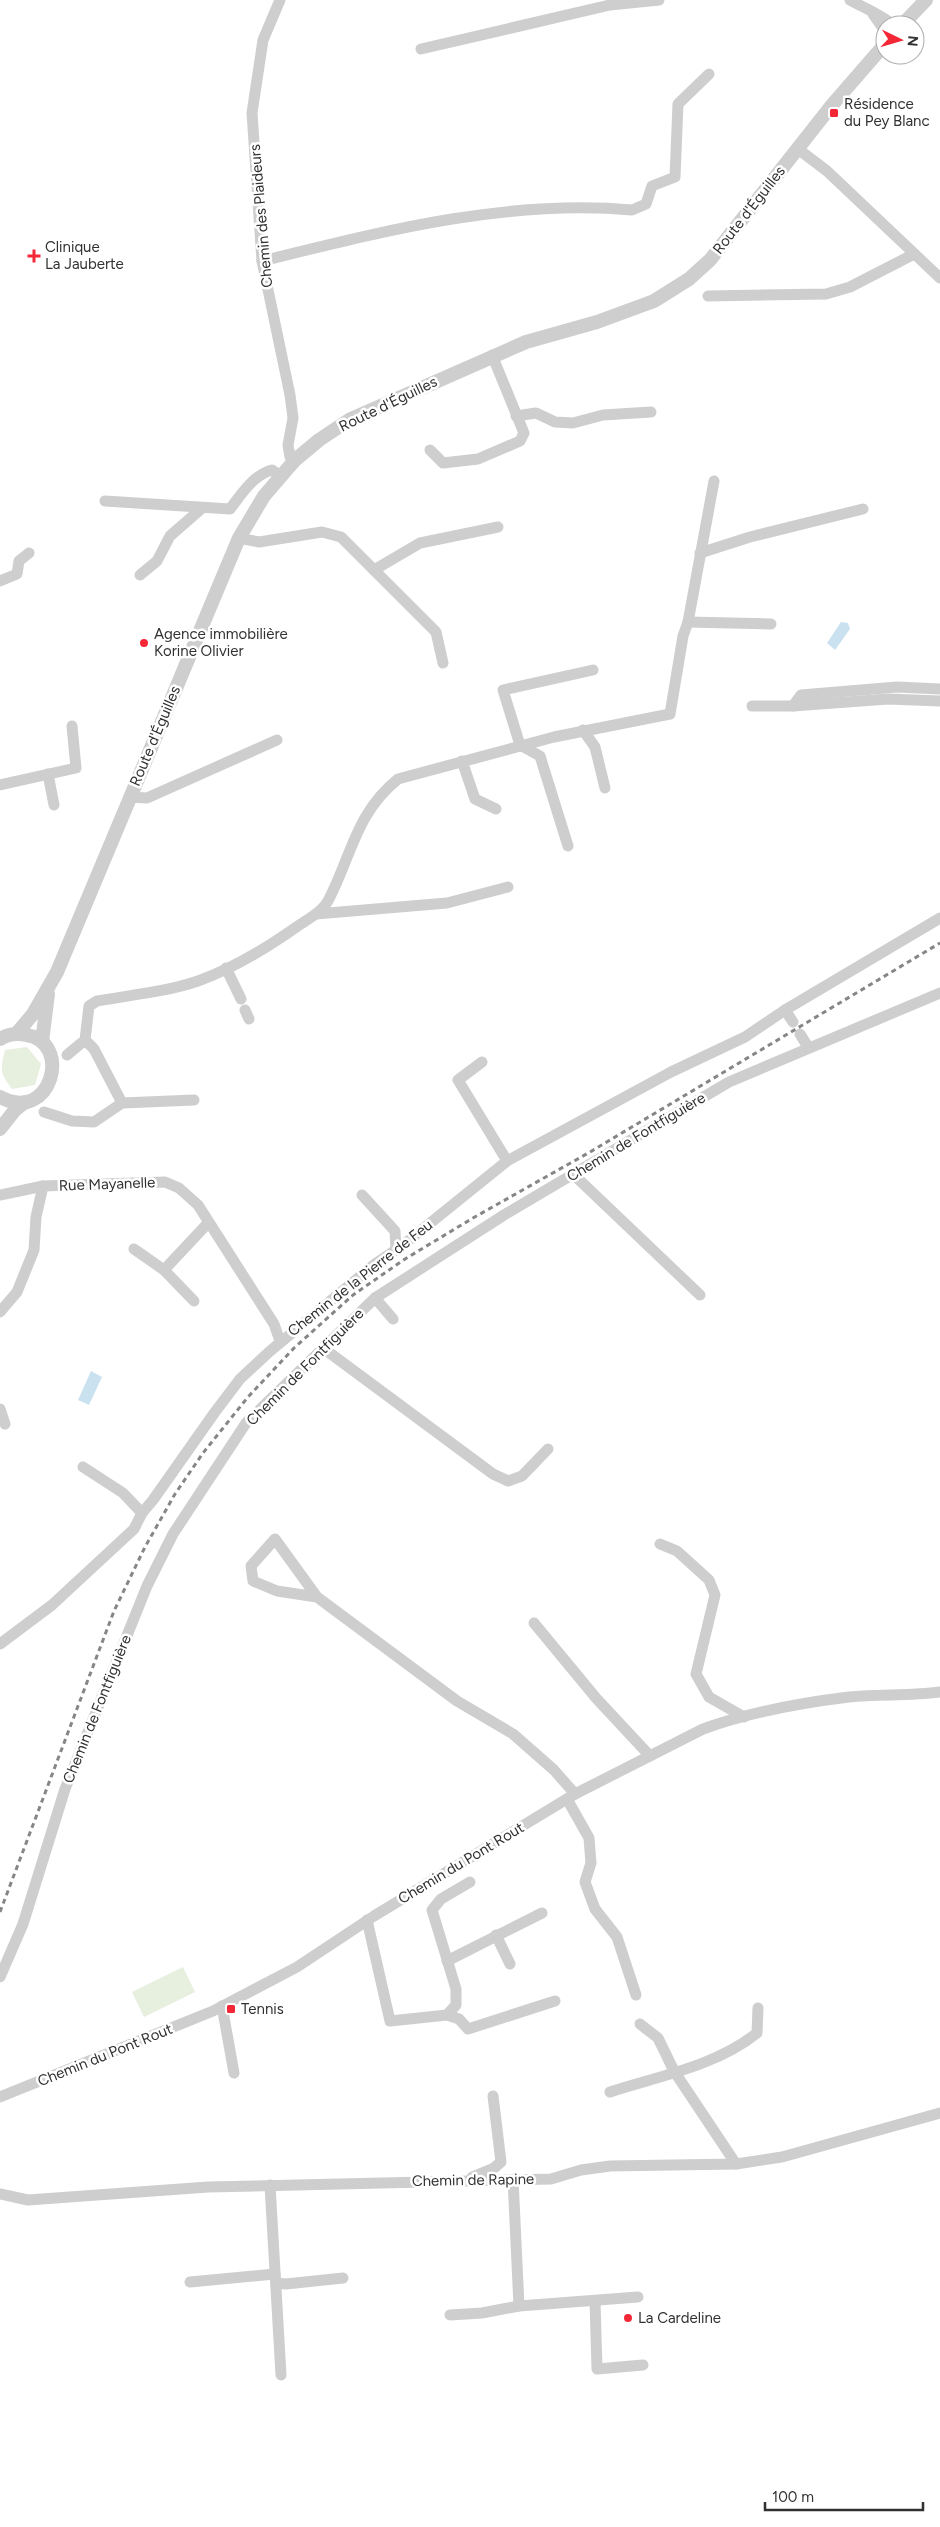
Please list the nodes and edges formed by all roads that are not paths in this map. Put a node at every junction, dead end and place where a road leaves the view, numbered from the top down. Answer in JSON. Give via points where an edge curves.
{"nodes":[{"id":1,"x":280,"y":0,"type":"edge"},
{"id":2,"x":659,"y":0,"type":"edge"},
{"id":3,"x":850,"y":0,"type":"edge"},
{"id":4,"x":926,"y":0,"type":"edge"},
{"id":5,"x":873,"y":14,"type":"junction"},
{"id":6,"x":876,"y":15,"type":"edge"},
{"id":7,"x":912,"y":15,"type":"edge"},
{"id":8,"x":875,"y":17,"type":"edge"},
{"id":9,"x":421,"y":49,"type":"dead end"},
{"id":10,"x":875,"y":56,"type":"edge"},
{"id":11,"x":709,"y":74,"type":"dead end"},
{"id":12,"x":798,"y":149,"type":"junction"},
{"id":13,"x":914,"y":254,"type":"junction"},
{"id":14,"x":262,"y":261,"type":"junction"},
{"id":15,"x":940,"y":278,"type":"edge"},
{"id":16,"x":708,"y":296,"type":"dead end"},
{"id":17,"x":492,"y":355,"type":"junction"},
{"id":18,"x":651,"y":412,"type":"dead end"},
{"id":19,"x":516,"y":416,"type":"junction"},
{"id":20,"x":430,"y":450,"type":"dead end"},
{"id":21,"x":295,"y":460,"type":"junction"},
{"id":22,"x":280,"y":476,"type":"junction"},
{"id":23,"x":714,"y":480,"type":"dead end"},
{"id":24,"x":105,"y":501,"type":"dead end"},
{"id":25,"x":202,"y":508,"type":"junction"},
{"id":26,"x":863,"y":509,"type":"dead end"},
{"id":27,"x":498,"y":527,"type":"dead end"},
{"id":28,"x":239,"y":538,"type":"junction"},
{"id":29,"x":29,"y":553,"type":"dead end"},
{"id":30,"x":700,"y":553,"type":"junction"},
{"id":31,"x":374,"y":570,"type":"junction"},
{"id":32,"x":140,"y":575,"type":"dead end"},
{"id":33,"x":0,"y":581,"type":"edge"},
{"id":34,"x":688,"y":622,"type":"junction"},
{"id":35,"x":771,"y":624,"type":"dead end"},
{"id":36,"x":443,"y":663,"type":"dead end"},
{"id":37,"x":593,"y":670,"type":"dead end"},
{"id":38,"x":940,"y":689,"type":"edge"},
{"id":39,"x":940,"y":701,"type":"edge"},
{"id":40,"x":752,"y":706,"type":"dead end"},
{"id":41,"x":792,"y":706,"type":"junction"},
{"id":42,"x":72,"y":726,"type":"dead end"},
{"id":43,"x":584,"y":730,"type":"junction"},
{"id":44,"x":276,"y":740,"type":"dead end"},
{"id":45,"x":520,"y":746,"type":"junction"},
{"id":46,"x":462,"y":761,"type":"junction"},
{"id":47,"x":48,"y":774,"type":"junction"},
{"id":48,"x":0,"y":785,"type":"edge"},
{"id":49,"x":605,"y":788,"type":"dead end"},
{"id":50,"x":130,"y":798,"type":"junction"},
{"id":51,"x":54,"y":805,"type":"dead end"},
{"id":52,"x":496,"y":809,"type":"dead end"},
{"id":53,"x":568,"y":846,"type":"dead end"},
{"id":54,"x":508,"y":887,"type":"dead end"},
{"id":55,"x":316,"y":914,"type":"junction"},
{"id":56,"x":940,"y":918,"type":"edge"},
{"id":57,"x":226,"y":968,"type":"junction"},
{"id":58,"x":49,"y":989,"type":"junction"},
{"id":59,"x":940,"y":993,"type":"edge"},
{"id":60,"x":245,"y":1009,"type":"dead end"},
{"id":61,"x":785,"y":1010,"type":"junction"},
{"id":62,"x":793,"y":1022,"type":"dead end"},
{"id":63,"x":800,"y":1034,"type":"dead end"},
{"id":64,"x":5,"y":1036,"type":"edge"},
{"id":65,"x":85,"y":1040,"type":"junction"},
{"id":66,"x":45,"y":1047,"type":"junction"},
{"id":67,"x":808,"y":1047,"type":"junction"},
{"id":68,"x":67,"y":1055,"type":"junction"},
{"id":69,"x":482,"y":1062,"type":"dead end"},
{"id":70,"x":53,"y":1069,"type":"junction"},
{"id":71,"x":0,"y":1097,"type":"edge"},
{"id":72,"x":194,"y":1100,"type":"dead end"},
{"id":73,"x":25,"y":1102,"type":"junction"},
{"id":74,"x":122,"y":1103,"type":"junction"},
{"id":75,"x":44,"y":1112,"type":"dead end"},
{"id":76,"x":0,"y":1129,"type":"edge"},
{"id":77,"x":507,"y":1161,"type":"junction"},
{"id":78,"x":573,"y":1174,"type":"junction"},
{"id":79,"x":43,"y":1186,"type":"junction"},
{"id":80,"x":0,"y":1195,"type":"edge"},
{"id":81,"x":362,"y":1195,"type":"dead end"},
{"id":82,"x":208,"y":1223,"type":"junction"},
{"id":83,"x":134,"y":1249,"type":"dead end"},
{"id":84,"x":396,"y":1250,"type":"junction"},
{"id":85,"x":164,"y":1270,"type":"junction"},
{"id":86,"x":700,"y":1295,"type":"dead end"},
{"id":87,"x":375,"y":1298,"type":"junction"},
{"id":88,"x":194,"y":1301,"type":"dead end"},
{"id":89,"x":0,"y":1312,"type":"edge"},
{"id":90,"x":392,"y":1319,"type":"dead end"},
{"id":91,"x":280,"y":1341,"type":"junction"},
{"id":92,"x":323,"y":1348,"type":"junction"},
{"id":93,"x":0,"y":1409,"type":"edge"},
{"id":94,"x":5,"y":1424,"type":"dead end"},
{"id":95,"x":548,"y":1449,"type":"dead end"},
{"id":96,"x":82,"y":1467,"type":"dead end"},
{"id":97,"x":142,"y":1512,"type":"junction"},
{"id":98,"x":660,"y":1544,"type":"dead end"},
{"id":99,"x":317,"y":1597,"type":"junction"},
{"id":100,"x":534,"y":1622,"type":"dead end"},
{"id":101,"x":0,"y":1644,"type":"edge"},
{"id":102,"x":940,"y":1692,"type":"edge"},
{"id":103,"x":744,"y":1717,"type":"junction"},
{"id":104,"x":650,"y":1756,"type":"junction"},
{"id":105,"x":571,"y":1796,"type":"junction"},
{"id":106,"x":470,"y":1882,"type":"dead end"},
{"id":107,"x":542,"y":1912,"type":"dead end"},
{"id":108,"x":367,"y":1920,"type":"junction"},
{"id":109,"x":496,"y":1935,"type":"junction"},
{"id":110,"x":446,"y":1961,"type":"junction"},
{"id":111,"x":510,"y":1964,"type":"dead end"},
{"id":112,"x":0,"y":1977,"type":"edge"},
{"id":113,"x":636,"y":1995,"type":"dead end"},
{"id":114,"x":555,"y":2001,"type":"dead end"},
{"id":115,"x":222,"y":2006,"type":"junction"},
{"id":116,"x":758,"y":2008,"type":"dead end"},
{"id":117,"x":447,"y":2015,"type":"junction"},
{"id":118,"x":640,"y":2024,"type":"dead end"},
{"id":119,"x":674,"y":2071,"type":"junction"},
{"id":120,"x":234,"y":2073,"type":"dead end"},
{"id":121,"x":610,"y":2092,"type":"dead end"},
{"id":122,"x":493,"y":2096,"type":"dead end"},
{"id":123,"x":0,"y":2097,"type":"edge"},
{"id":124,"x":940,"y":2113,"type":"edge"},
{"id":125,"x":736,"y":2164,"type":"junction"},
{"id":126,"x":513,"y":2179,"type":"junction"},
{"id":127,"x":463,"y":2180,"type":"junction"},
{"id":128,"x":270,"y":2186,"type":"junction"},
{"id":129,"x":0,"y":2194,"type":"edge"},
{"id":130,"x":276,"y":2278,"type":"junction"},
{"id":131,"x":343,"y":2278,"type":"dead end"},
{"id":132,"x":190,"y":2282,"type":"dead end"},
{"id":133,"x":638,"y":2297,"type":"dead end"},
{"id":134,"x":595,"y":2301,"type":"junction"},
{"id":135,"x":519,"y":2306,"type":"junction"},
{"id":136,"x":450,"y":2315,"type":"dead end"},
{"id":137,"x":643,"y":2365,"type":"dead end"},
{"id":138,"x":281,"y":2375,"type":"dead end"}],
"edges":[{"from":1,"to":14,"type":"street","name":"Chemin des Plaideurs","via":[[263,40],[252,113]]},
{"from":2,"to":9,"type":"street","via":[[610,5]]},
{"from":3,"to":5,"type":"street"},
{"from":4,"to":7,"type":"street"},
{"from":5,"to":6,"type":"street"},
{"from":5,"to":8,"type":"street"},
{"from":10,"to":12,"type":"street","name":"Route d'Éguilles"},
{"from":11,"to":14,"type":"street","via":[[678,104],[675,177],[652,186],[646,204],[632,210],[519,209],[409,225]]},
{"from":12,"to":13,"type":"street"},
{"from":12,"to":17,"type":"street","name":"Route d'Éguilles","via":[[710,260],[672,291],[634,310]]},
{"from":13,"to":15,"type":"street"},
{"from":13,"to":16,"type":"street","via":[[850,287],[826,294]]},
{"from":14,"to":21,"type":"street","name":"Chemin des Plaideurs","via":[[290,395],[293,418],[288,445],[290,456]]},
{"from":17,"to":19,"type":"street"},
{"from":17,"to":21,"type":"street","name":"Route d'Éguilles","via":[[349,420]]},
{"from":18,"to":19,"type":"street","via":[[603,415],[573,423],[555,422],[536,413]]},
{"from":19,"to":20,"type":"street","via":[[524,433],[520,441],[478,459],[443,463]]},
{"from":21,"to":22,"type":"street","name":"Route d'Éguilles"},
{"from":22,"to":25,"type":"street","via":[[272,470],[264,472],[230,510]]},
{"from":22,"to":28,"type":"street","name":"Route d'Éguilles"},
{"from":23,"to":30,"type":"street"},
{"from":24,"to":25,"type":"street"},
{"from":25,"to":32,"type":"street","via":[[170,536],[157,561]]},
{"from":26,"to":30,"type":"street"},
{"from":27,"to":31,"type":"street","via":[[420,543]]},
{"from":28,"to":31,"type":"street","via":[[259,542],[322,532],[341,536]]},
{"from":28,"to":50,"type":"street","name":"Route d'Éguilles"},
{"from":29,"to":33,"type":"street","via":[[19,562],[17,574]]},
{"from":30,"to":34,"type":"street"},
{"from":31,"to":36,"type":"street","via":[[436,632]]},
{"from":34,"to":35,"type":"street"},
{"from":34,"to":43,"type":"street","via":[[670,714]]},
{"from":37,"to":45,"type":"street","via":[[503,690]]},
{"from":38,"to":41,"type":"street","via":[[898,687],[801,695]]},
{"from":39,"to":41,"type":"street","via":[[888,699]]},
{"from":40,"to":41,"type":"street"},
{"from":42,"to":47,"type":"street","via":[[76,768]]},
{"from":43,"to":45,"type":"street"},
{"from":43,"to":49,"type":"street","via":[[595,747]]},
{"from":44,"to":50,"type":"street","via":[[147,798]]},
{"from":45,"to":46,"type":"street"},
{"from":45,"to":53,"type":"street","via":[[540,756]]},
{"from":46,"to":52,"type":"street","via":[[475,799]]},
{"from":46,"to":55,"type":"street","via":[[398,779],[383,791],[356,835],[328,901]]},
{"from":47,"to":48,"type":"street"},
{"from":47,"to":51,"type":"street"},
{"from":50,"to":58,"type":"street","name":"Route d'Éguilles"},
{"from":54,"to":55,"type":"street","via":[[447,903]]},
{"from":55,"to":57,"type":"street"},
{"from":56,"to":61,"type":"street","name":"Chemin de la Pierre de Feu"},
{"from":57,"to":60,"type":"street"},
{"from":57,"to":65,"type":"street","via":[[198,981],[97,1001],[89,1006]]},
{"from":58,"to":64,"type":"street","name":"Route d'Éguilles","via":[[23,1028]]},
{"from":58,"to":66,"type":"street","name":"Route d'Éguilles"},
{"from":59,"to":67,"type":"street"},
{"from":61,"to":62,"type":"street"},
{"from":61,"to":77,"type":"street","name":"Chemin de la Pierre de Feu","via":[[745,1037],[671,1072]]},
{"from":63,"to":67,"type":"street"},
{"from":64,"to":66,"type":"street","via":[[30,1035]]},
{"from":65,"to":68,"type":"street"},
{"from":65,"to":74,"type":"street","via":[[94,1049]]},
{"from":66,"to":68,"type":"street"},
{"from":66,"to":70,"type":"street"},
{"from":67,"to":78,"type":"street","name":"Chemin de Fontfiguière","via":[[728,1082]]},
{"from":68,"to":70,"type":"street"},
{"from":69,"to":77,"type":"street","via":[[458,1080]]},
{"from":70,"to":73,"type":"street","via":[[48,1087]]},
{"from":71,"to":73,"type":"street"},
{"from":72,"to":74,"type":"street"},
{"from":73,"to":76,"type":"street"},
{"from":74,"to":75,"type":"street","via":[[94,1122],[72,1121]]},
{"from":77,"to":84,"type":"street","name":"Chemin de la Pierre de Feu"},
{"from":78,"to":86,"type":"street"},
{"from":78,"to":87,"type":"street","name":"Chemin de Fontfiguière"},
{"from":79,"to":80,"type":"street","name":"Rue Mayanelle"},
{"from":79,"to":82,"type":"street","name":"Rue Mayanelle","via":[[165,1182],[180,1188],[198,1205]]},
{"from":79,"to":89,"type":"street","via":[[36,1217],[34,1250],[17,1292]]},
{"from":81,"to":84,"type":"street","via":[[395,1231]]},
{"from":82,"to":85,"type":"street"},
{"from":82,"to":91,"type":"street","name":"Rue Mayanelle","via":[[274,1324]]},
{"from":83,"to":85,"type":"street"},
{"from":84,"to":91,"type":"street","name":"Chemin de la Pierre de Feu"},
{"from":85,"to":88,"type":"street"},
{"from":87,"to":90,"type":"street"},
{"from":87,"to":92,"type":"street","name":"Chemin de Fontfiguière"},
{"from":91,"to":97,"type":"street","name":"Chemin de la Pierre de Feu","via":[[240,1379]]},
{"from":92,"to":95,"type":"street","via":[[508,1481],[522,1476]]},
{"from":92,"to":112,"type":"street","name":"Chemin de Fontfiguière","via":[[246,1423],[174,1534],[147,1586],[65,1789],[23,1924]]},
{"from":93,"to":94,"type":"street"},
{"from":96,"to":97,"type":"street","via":[[123,1493]]},
{"from":97,"to":101,"type":"street","name":"Chemin de la Pierre de Feu","via":[[134,1529],[52,1605]]},
{"from":98,"to":103,"type":"street","via":[[677,1551],[709,1580],[715,1595],[696,1674],[709,1697]]},
{"from":99,"to":99,"type":"street","via":[[277,1591],[253,1580],[251,1566],[275,1539]]},
{"from":99,"to":105,"type":"street","via":[[458,1701],[512,1734],[554,1770]]},
{"from":100,"to":104,"type":"street","via":[[596,1698]]},
{"from":102,"to":103,"type":"street","name":"Chemin du Pont Rout","via":[[850,1697]]},
{"from":103,"to":104,"type":"street","name":"Chemin du Pont Rout","via":[[703,1729]]},
{"from":104,"to":105,"type":"street","name":"Chemin du Pont Rout"},
{"from":105,"to":108,"type":"street","name":"Chemin du Pont Rout"},
{"from":105,"to":113,"type":"street","via":[[589,1838],[591,1863],[585,1882],[595,1909],[617,1936]]},
{"from":106,"to":110,"type":"street","via":[[441,1899],[432,1910]]},
{"from":107,"to":109,"type":"street"},
{"from":108,"to":115,"type":"street","name":"Chemin du Pont Rout","via":[[297,1967]]},
{"from":108,"to":117,"type":"street","via":[[390,2021]]},
{"from":109,"to":110,"type":"street"},
{"from":109,"to":111,"type":"street"},
{"from":110,"to":117,"type":"street","via":[[456,1989],[456,2005]]},
{"from":114,"to":117,"type":"street","via":[[468,2028],[459,2019]]},
{"from":115,"to":120,"type":"street"},
{"from":115,"to":123,"type":"street","name":"Chemin du Pont Rout"},
{"from":116,"to":119,"type":"street","via":[[757,2033],[740,2047]]},
{"from":118,"to":119,"type":"street","via":[[658,2038]]},
{"from":119,"to":121,"type":"street"},
{"from":119,"to":125,"type":"street"},
{"from":122,"to":127,"type":"street","via":[[501,2162]]},
{"from":124,"to":125,"type":"street","name":"Chemin de Rapine","via":[[782,2157]]},
{"from":125,"to":126,"type":"street","name":"Chemin de Rapine","via":[[610,2166],[551,2179]]},
{"from":126,"to":127,"type":"street","name":"Chemin de Rapine"},
{"from":126,"to":135,"type":"street"},
{"from":127,"to":128,"type":"street","name":"Chemin de Rapine"},
{"from":128,"to":129,"type":"street","name":"Chemin de Rapine","via":[[208,2187],[28,2200]]},
{"from":128,"to":130,"type":"street"},
{"from":130,"to":131,"type":"street","via":[[286,2284]]},
{"from":130,"to":132,"type":"street"},
{"from":130,"to":138,"type":"street"},
{"from":133,"to":134,"type":"street"},
{"from":134,"to":135,"type":"street"},
{"from":134,"to":137,"type":"street","via":[[597,2369]]},
{"from":135,"to":136,"type":"street"}]}
